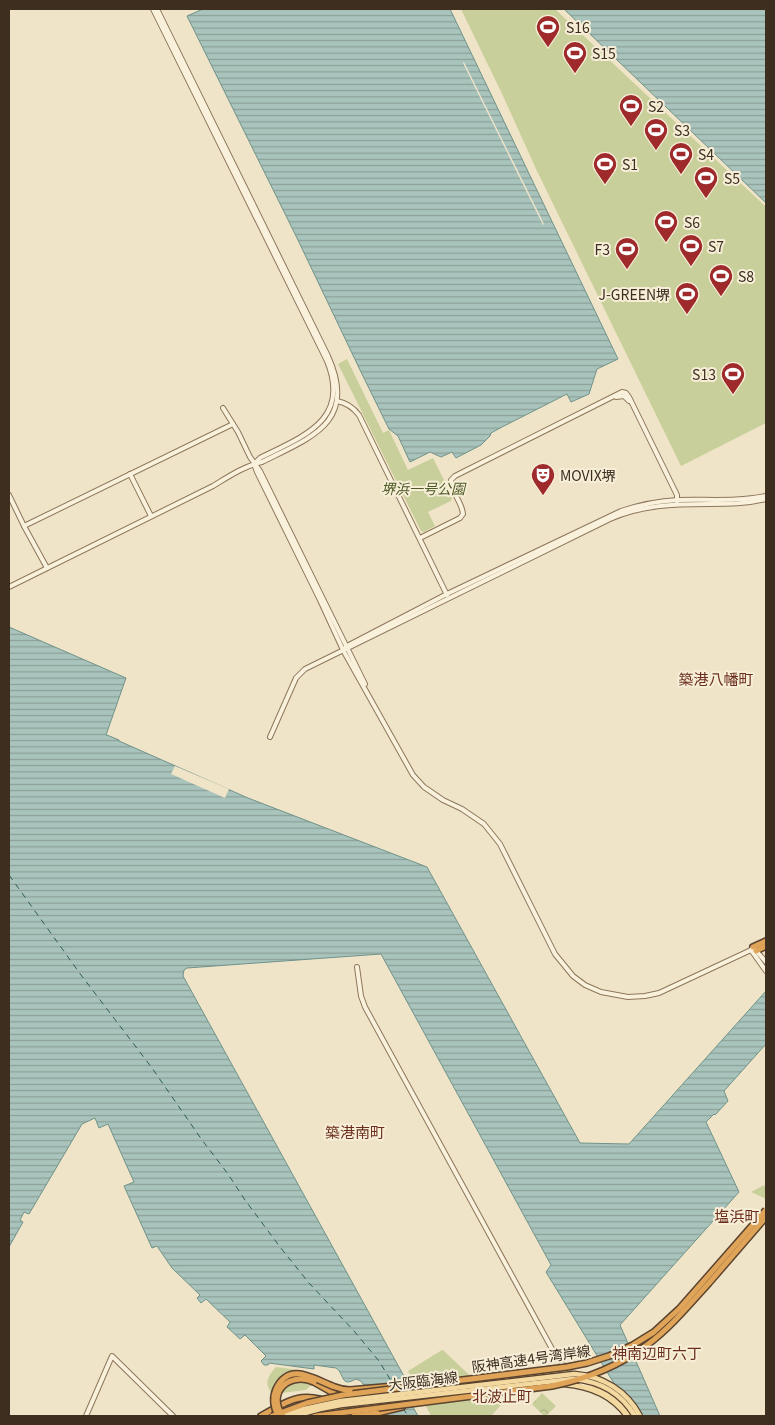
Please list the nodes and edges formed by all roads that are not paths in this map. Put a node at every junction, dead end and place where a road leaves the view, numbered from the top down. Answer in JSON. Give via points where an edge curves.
{"nodes":[{"id":1,"x":153,"y":9,"type":"edge"},
{"id":2,"x":157,"y":9,"type":"edge"},
{"id":3,"x":335,"y":400,"type":"junction"},
{"id":4,"x":223,"y":408,"type":"dead end"},
{"id":5,"x":233,"y":424,"type":"junction"},
{"id":6,"x":254,"y":464,"type":"junction"},
{"id":7,"x":130,"y":474,"type":"junction"},
{"id":8,"x":9,"y":495,"type":"edge"},
{"id":9,"x":766,"y":497,"type":"edge"},
{"id":10,"x":677,"y":502,"type":"junction"},
{"id":11,"x":151,"y":516,"type":"junction"},
{"id":12,"x":24,"y":526,"type":"junction"},
{"id":13,"x":420,"y":538,"type":"junction"},
{"id":14,"x":47,"y":568,"type":"junction"},
{"id":15,"x":9,"y":587,"type":"edge"},
{"id":16,"x":448,"y":596,"type":"junction"},
{"id":17,"x":346,"y":648,"type":"junction"},
{"id":18,"x":270,"y":737,"type":"dead end"},
{"id":19,"x":766,"y":941,"type":"edge"},
{"id":20,"x":766,"y":946,"type":"edge"},
{"id":21,"x":753,"y":949,"type":"junction"},
{"id":22,"x":766,"y":962,"type":"edge"},
{"id":23,"x":357,"y":968,"type":"dead end"},
{"id":24,"x":766,"y":972,"type":"edge"},
{"id":25,"x":766,"y":1210,"type":"edge"},
{"id":26,"x":766,"y":1216,"type":"edge"},
{"id":27,"x":567,"y":1370,"type":"junction"},
{"id":28,"x":574,"y":1377,"type":"junction"},
{"id":29,"x":440,"y":1382,"type":"junction"},
{"id":30,"x":556,"y":1383,"type":"junction"},
{"id":31,"x":608,"y":1397,"type":"junction"},
{"id":32,"x":361,"y":1401,"type":"junction"},
{"id":33,"x":309,"y":1404,"type":"dead end"},
{"id":34,"x":414,"y":1404,"type":"junction"},
{"id":35,"x":345,"y":1408,"type":"dead end"},
{"id":36,"x":86,"y":1416,"type":"edge"},
{"id":37,"x":174,"y":1416,"type":"edge"},
{"id":38,"x":262,"y":1416,"type":"edge"},
{"id":39,"x":272,"y":1416,"type":"edge"},
{"id":40,"x":278,"y":1416,"type":"edge"},
{"id":41,"x":283,"y":1416,"type":"edge"},
{"id":42,"x":294,"y":1416,"type":"edge"},
{"id":43,"x":316,"y":1416,"type":"edge"},
{"id":44,"x":354,"y":1416,"type":"edge"},
{"id":45,"x":366,"y":1416,"type":"edge"},
{"id":46,"x":627,"y":1416,"type":"edge"},
{"id":47,"x":631,"y":1416,"type":"edge"},
{"id":48,"x":635,"y":1416,"type":"edge"},
{"id":49,"x":640,"y":1416,"type":"edge"}],
"edges":[{"from":1,"to":3,"type":"street","via":[[327,361]]},
{"from":2,"to":3,"type":"street","via":[[328,356],[338,381]]},
{"from":3,"to":6,"type":"street","via":[[329,420],[314,435]]},
{"from":3,"to":13,"type":"street","via":[[349,405],[359,415]]},
{"from":4,"to":5,"type":"street"},
{"from":5,"to":6,"type":"street"},
{"from":5,"to":7,"type":"street"},
{"from":6,"to":11,"type":"street"},
{"from":6,"to":17,"type":"street"},
{"from":7,"to":11,"type":"street"},
{"from":7,"to":12,"type":"street"},
{"from":8,"to":12,"type":"street"},
{"from":9,"to":10,"type":"street","via":[[735,504]]},
{"from":10,"to":13,"type":"street","via":[[677,495],[640,421],[625,396],[621,396],[455,476],[451,484],[463,514]]},
{"from":10,"to":16,"type":"street","via":[[620,514]]},
{"from":11,"to":14,"type":"street"},
{"from":12,"to":14,"type":"street"},
{"from":13,"to":16,"type":"street"},
{"from":14,"to":15,"type":"street"},
{"from":16,"to":17,"type":"street"},
{"from":17,"to":18,"type":"street","via":[[300,673]]},
{"from":17,"to":21,"type":"street","via":[[355,672],[407,767],[424,787],[484,824],[500,844],[556,954],[572,976],[601,992],[628,997],[645,996],[659,993]]},
{"from":19,"to":21,"type":"highway"},
{"from":20,"to":21,"type":"highway"},
{"from":21,"to":22,"type":"street"},
{"from":21,"to":24,"type":"street"},
{"from":23,"to":27,"type":"street","via":[[365,1007],[551,1347]]},
{"from":25,"to":29,"type":"highway","name":"阪神高速4号湾岸線","bridge":true,"via":[[680,1308],[654,1332],[633,1345],[581,1364]]},
{"from":26,"to":34,"type":"highway","name":"阪神高速4号湾岸線","bridge":true,"via":[[669,1326],[616,1364],[564,1383]]},
{"from":27,"to":28,"type":"street"},
{"from":27,"to":30,"type":"main road","via":[[564,1378]]},
{"from":27,"to":32,"type":"main road","bridge":true,"via":[[415,1389]]},
{"from":28,"to":31,"type":"street"},
{"from":28,"to":47,"type":"main road","via":[[608,1393]]},
{"from":29,"to":39,"type":"highway","name":"阪神高速4号湾岸線","bridge":true,"via":[[319,1399]]},
{"from":29,"to":40,"type":"highway","bridge":true,"via":[[350,1390],[297,1374],[285,1379],[276,1390],[274,1403]]},
{"from":30,"to":31,"type":"main road","via":[[578,1386]]},
{"from":30,"to":32,"type":"main road","bridge":true,"via":[[422,1399]]},
{"from":31,"to":46,"type":"main road"},
{"from":32,"to":41,"type":"main road","name":"大阪臨海線","bridge":true,"via":[[313,1406]]},
{"from":32,"to":42,"type":"main road","name":"大阪臨海線","bridge":true},
{"from":32,"to":48,"type":"main road","name":"大阪臨海線","bridge":true,"via":[[573,1379],[608,1389]]},
{"from":32,"to":49,"type":"main road","name":"大阪臨海線","bridge":true,"via":[[574,1374],[594,1377],[612,1385],[628,1398]]},
{"from":33,"to":40,"type":"street","via":[[311,1412],[289,1412]]},
{"from":34,"to":43,"type":"highway","name":"阪神高速4号湾岸線","bridge":true},
{"from":34,"to":44,"type":"highway","bridge":true},
{"from":35,"to":38,"type":"highway","via":[[327,1400],[302,1397]]},
{"from":36,"to":37,"type":"street","via":[[112,1356]]},
{"from":41,"to":45,"type":"highway","bridge":true,"via":[[279,1409],[279,1392],[297,1378],[314,1382]]}]}
